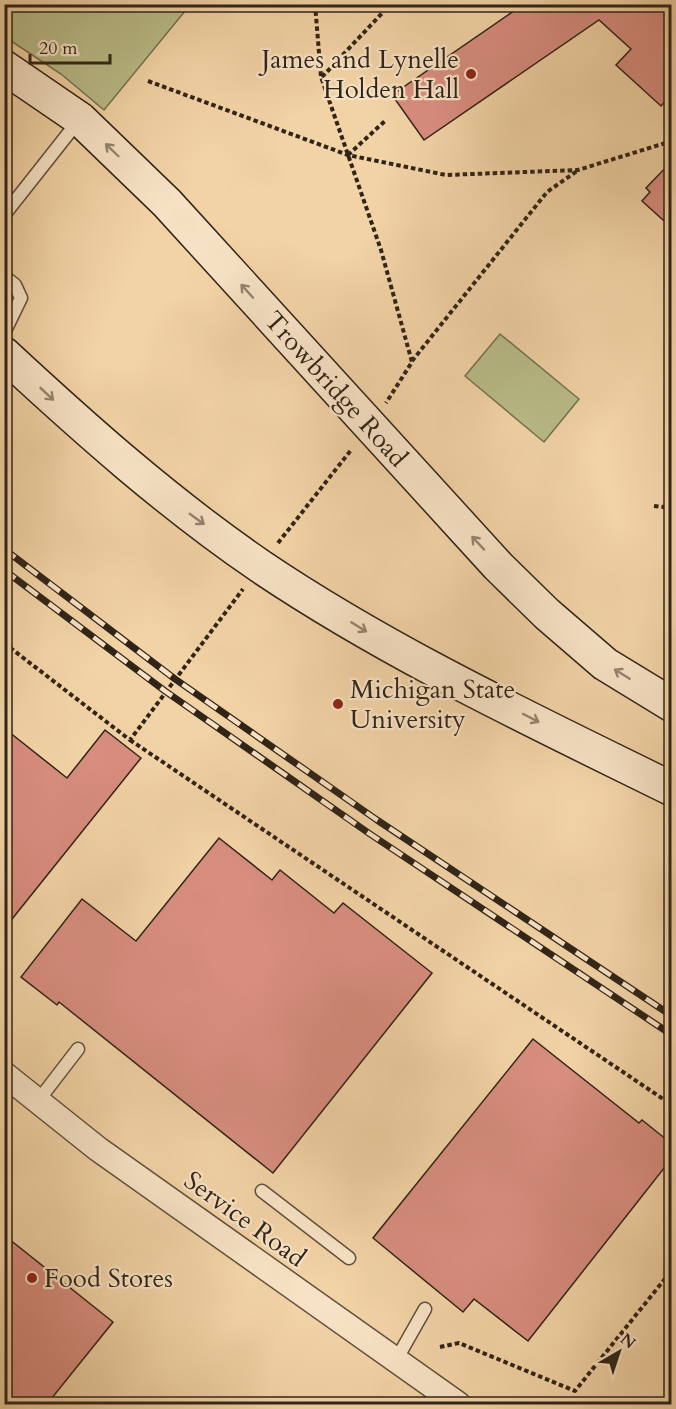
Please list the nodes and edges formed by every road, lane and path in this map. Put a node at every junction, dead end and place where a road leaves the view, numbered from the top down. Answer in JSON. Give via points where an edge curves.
{"nodes":[{"id":1,"x":315,"y":4,"type":"edge"},
{"id":2,"x":360,"y":4,"type":"edge"},
{"id":3,"x":408,"y":4,"type":"edge"},
{"id":4,"x":387,"y":7,"type":"edge"},
{"id":5,"x":4,"y":67,"type":"edge"},
{"id":6,"x":321,"y":77,"type":"junction"},
{"id":7,"x":148,"y":81,"type":"dead end"},
{"id":8,"x":80,"y":119,"type":"junction"},
{"id":9,"x":386,"y":120,"type":"dead end"},
{"id":10,"x":672,"y":141,"type":"edge"},
{"id":11,"x":348,"y":154,"type":"junction"},
{"id":12,"x":578,"y":170,"type":"junction"},
{"id":13,"x":4,"y":215,"type":"edge"},
{"id":14,"x":4,"y":276,"type":"edge"},
{"id":15,"x":4,"y":333,"type":"edge"},
{"id":16,"x":4,"y":354,"type":"edge"},
{"id":17,"x":412,"y":362,"type":"junction"},
{"id":18,"x":370,"y":426,"type":"junction"},
{"id":19,"x":654,"y":506,"type":"dead end"},
{"id":20,"x":672,"y":508,"type":"edge"},
{"id":21,"x":260,"y":566,"type":"junction"},
{"id":22,"x":4,"y":643,"type":"edge"},
{"id":23,"x":672,"y":705,"type":"edge"},
{"id":24,"x":129,"y":740,"type":"junction"},
{"id":25,"x":672,"y":789,"type":"edge"},
{"id":26,"x":78,"y":1049,"type":"dead end"},
{"id":27,"x":4,"y":1074,"type":"edge"},
{"id":28,"x":38,"y":1101,"type":"junction"},
{"id":29,"x":672,"y":1105,"type":"edge"},
{"id":30,"x":262,"y":1191,"type":"dead end"},
{"id":31,"x":349,"y":1257,"type":"dead end"},
{"id":32,"x":672,"y":1270,"type":"edge"},
{"id":33,"x":424,"y":1309,"type":"dead end"},
{"id":34,"x":440,"y":1347,"type":"dead end"},
{"id":35,"x":395,"y":1362,"type":"junction"},
{"id":36,"x":458,"y":1404,"type":"edge"}],
"edges":[{"from":1,"to":6,"type":"path"},
{"from":2,"to":4,"type":"path"},
{"from":3,"to":4,"type":"path"},
{"from":4,"to":6,"type":"path"},
{"from":5,"to":8,"type":"street","name":"Trowbridge Road"},
{"from":6,"to":11,"type":"path"},
{"from":7,"to":11,"type":"path"},
{"from":8,"to":13,"type":"lane"},
{"from":18,"to":8,"type":"street","name":"Trowbridge Road","one_way":true,"via":[[167,202]]},
{"from":9,"to":11,"type":"path"},
{"from":10,"to":12,"type":"path"},
{"from":11,"to":12,"type":"path","via":[[446,176]]},
{"from":11,"to":17,"type":"path","via":[[381,250]]},
{"from":12,"to":17,"type":"path","via":[[547,192]]},
{"from":14,"to":15,"type":"lane","via":[[15,285],[21,298]]},
{"from":16,"to":21,"type":"street","one_way":true,"via":[[146,481]]},
{"from":17,"to":18,"type":"path"},
{"from":18,"to":21,"type":"path"},
{"from":23,"to":18,"type":"street","name":"Trowbridge Road","one_way":true,"via":[[605,664],[547,614]]},
{"from":19,"to":20,"type":"path"},
{"from":21,"to":24,"type":"path"},
{"from":21,"to":25,"type":"street","one_way":true,"via":[[387,644]]},
{"from":22,"to":24,"type":"path"},
{"from":24,"to":29,"type":"path"},
{"from":26,"to":28,"type":"lane"},
{"from":27,"to":28,"type":"street","name":"Service Road"},
{"from":28,"to":35,"type":"street","name":"Service Road","via":[[98,1149]]},
{"from":30,"to":31,"type":"lane"},
{"from":32,"to":34,"type":"path","via":[[575,1391],[459,1342]]},
{"from":33,"to":35,"type":"lane"},
{"from":35,"to":36,"type":"street","name":"Service Road"}]}
